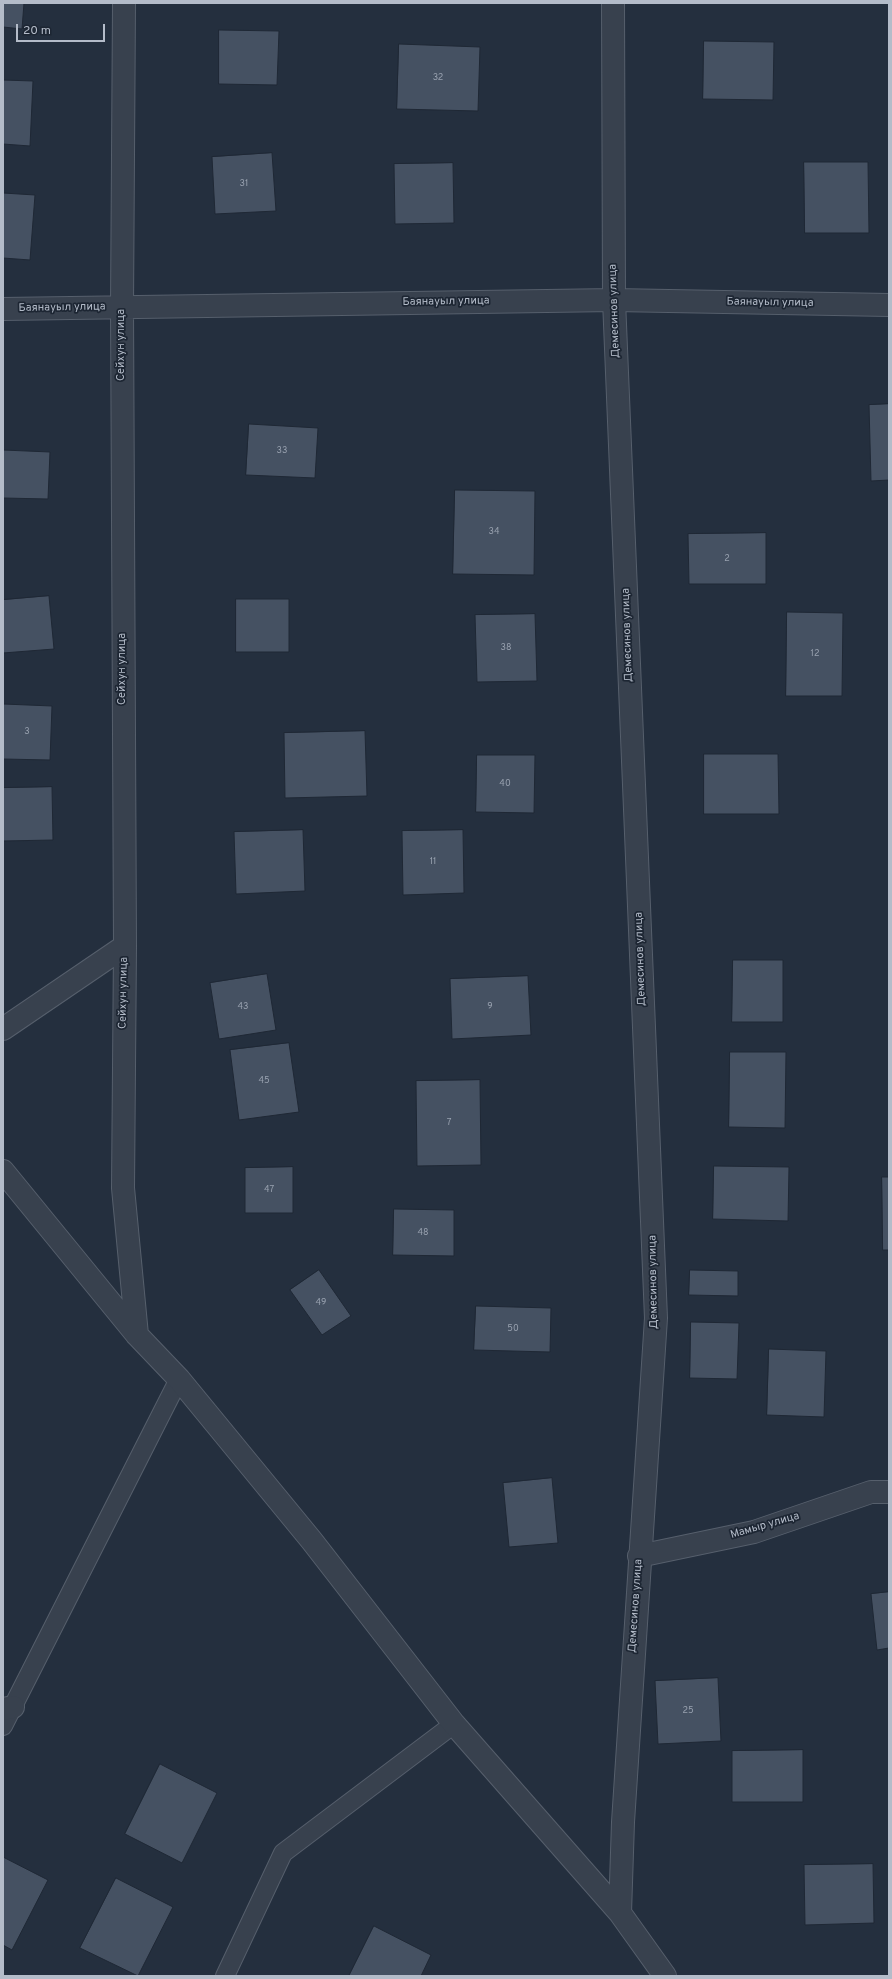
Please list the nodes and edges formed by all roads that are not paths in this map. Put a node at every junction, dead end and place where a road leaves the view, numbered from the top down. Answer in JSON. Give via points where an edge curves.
{"nodes":[{"id":1,"x":124,"y":3,"type":"edge"},
{"id":2,"x":613,"y":3,"type":"edge"},
{"id":3,"x":614,"y":300,"type":"junction"},
{"id":4,"x":889,"y":305,"type":"edge"},
{"id":5,"x":122,"y":307,"type":"junction"},
{"id":6,"x":3,"y":309,"type":"edge"},
{"id":7,"x":125,"y":946,"type":"junction"},
{"id":8,"x":3,"y":1029,"type":"edge"},
{"id":9,"x":3,"y":1171,"type":"edge"},
{"id":10,"x":137,"y":1335,"type":"junction"},
{"id":11,"x":179,"y":1379,"type":"junction"},
{"id":12,"x":889,"y":1492,"type":"edge"},
{"id":13,"x":639,"y":1556,"type":"junction"},
{"id":14,"x":8,"y":1708,"type":"edge"},
{"id":15,"x":454,"y":1724,"type":"junction"},
{"id":16,"x":3,"y":1726,"type":"edge"},
{"id":17,"x":620,"y":1914,"type":"junction"},
{"id":18,"x":225,"y":1976,"type":"edge"},
{"id":19,"x":665,"y":1976,"type":"edge"}],
"edges":[{"from":1,"to":5,"type":"street","name":"Сейхун улица"},
{"from":2,"to":3,"type":"street","name":"Демесинов улица"},
{"from":3,"to":4,"type":"street","name":"Баянауыл улица"},
{"from":3,"to":5,"type":"street","name":"Баянауыл улица"},
{"from":3,"to":13,"type":"street","name":"Демесинов улица","via":[[656,1318]]},
{"from":5,"to":6,"type":"street","name":"Баянауыл улица"},
{"from":5,"to":7,"type":"street","name":"Сейхун улица"},
{"from":7,"to":8,"type":"street"},
{"from":7,"to":10,"type":"street","name":"Сейхун улица","via":[[123,1188]]},
{"from":9,"to":10,"type":"street"},
{"from":10,"to":11,"type":"street"},
{"from":11,"to":14,"type":"lane"},
{"from":11,"to":15,"type":"street","via":[[312,1541]]},
{"from":12,"to":13,"type":"street","name":"Мамыр улица","via":[[871,1492],[754,1532]]},
{"from":13,"to":17,"type":"street","name":"Демесинов улица","via":[[623,1814]]},
{"from":14,"to":16,"type":"lane"},
{"from":15,"to":17,"type":"street"},
{"from":15,"to":18,"type":"lane","via":[[283,1854]]},
{"from":17,"to":19,"type":"street"}]}
